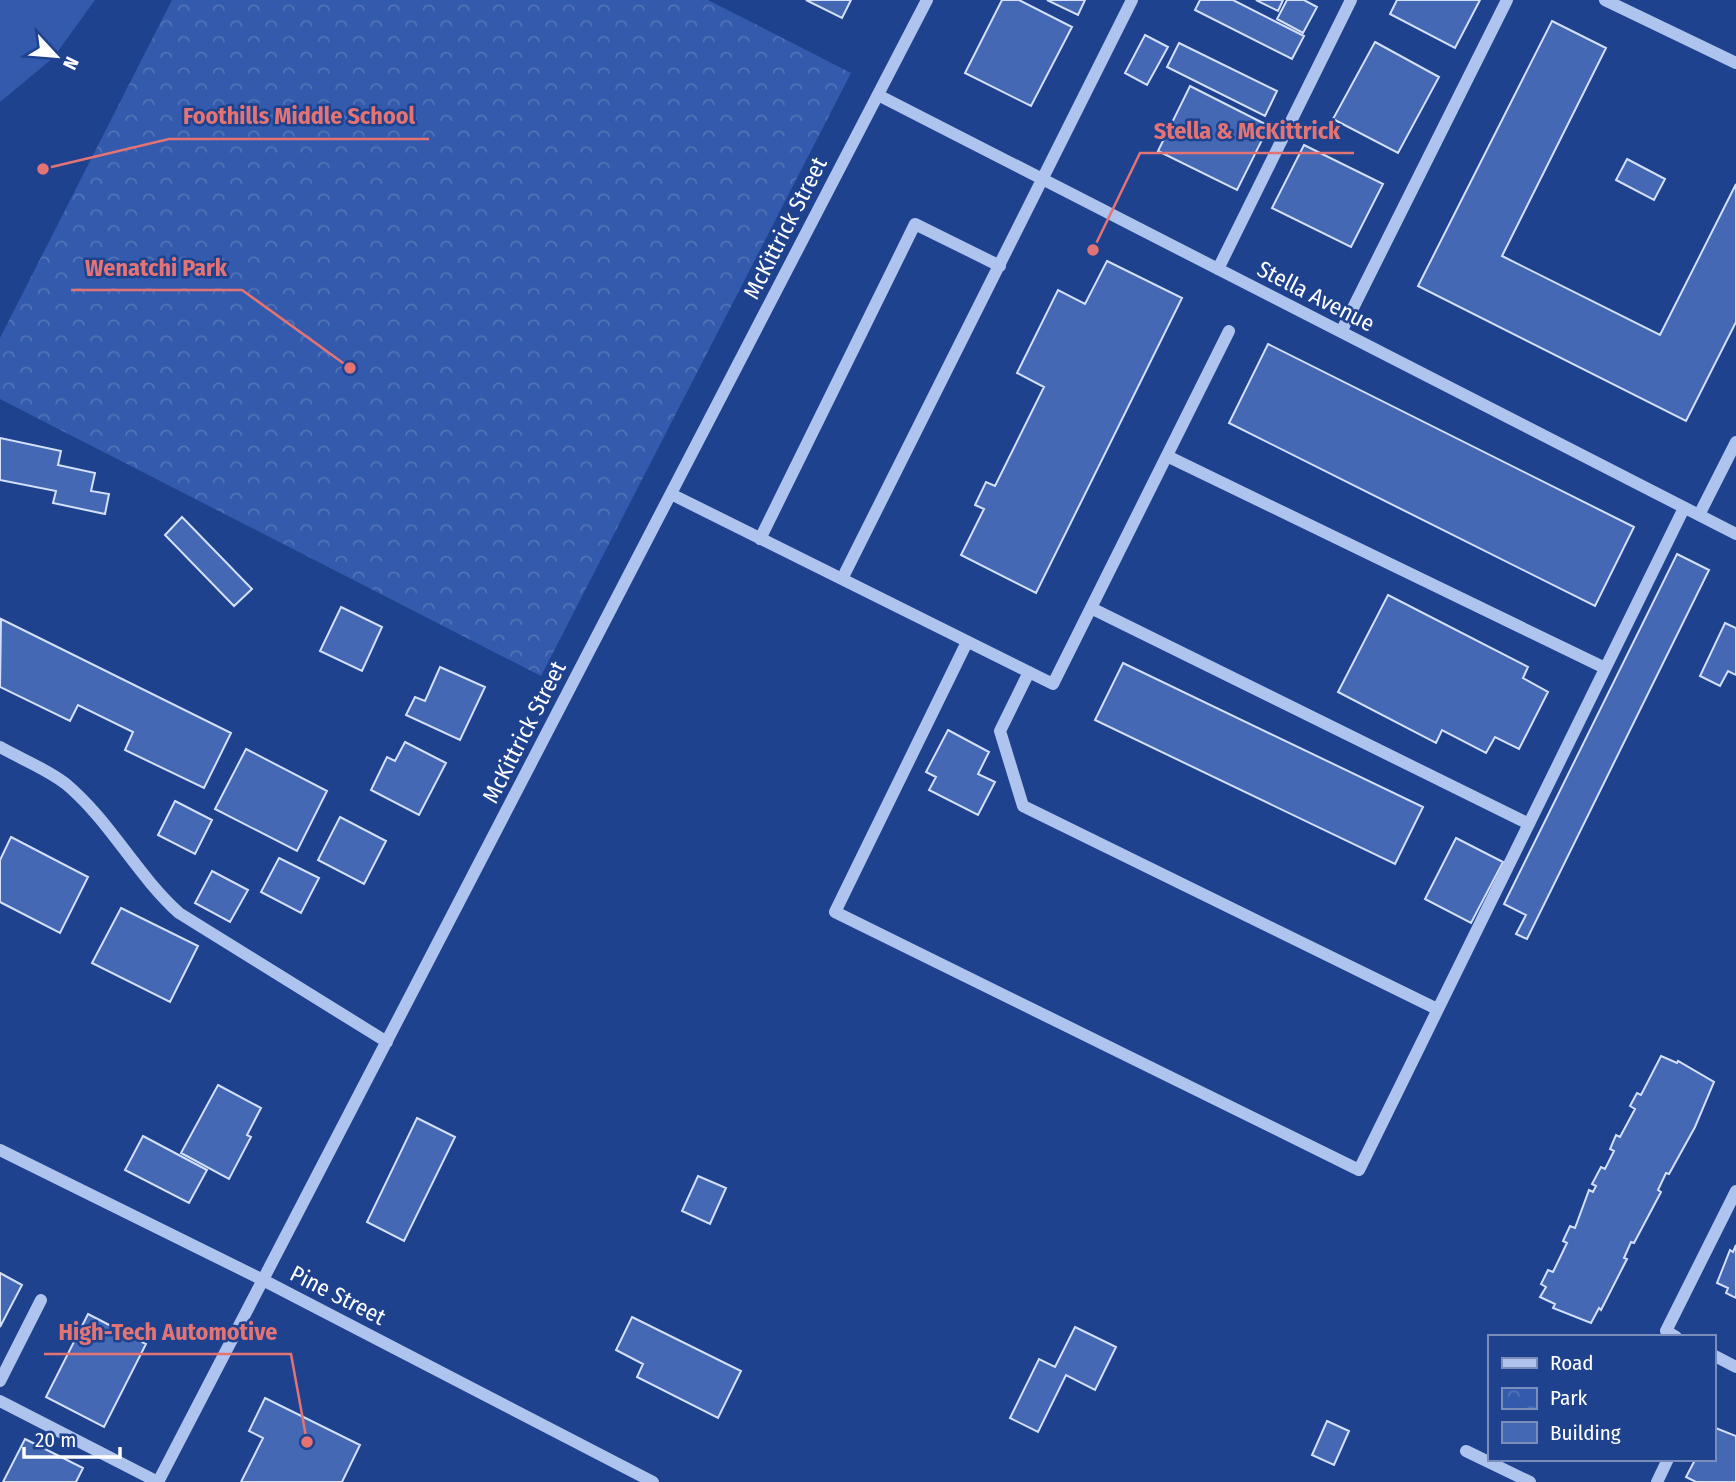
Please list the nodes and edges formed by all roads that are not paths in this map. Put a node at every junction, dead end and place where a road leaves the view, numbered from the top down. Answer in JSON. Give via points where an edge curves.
{"nodes":[{"id":1,"x":927,"y":0,"type":"edge"},
{"id":2,"x":1132,"y":0,"type":"edge"},
{"id":3,"x":1351,"y":0,"type":"edge"},
{"id":4,"x":1507,"y":0,"type":"edge"},
{"id":5,"x":1605,"y":0,"type":"edge"},
{"id":6,"x":1736,"y":63,"type":"edge"},
{"id":7,"x":878,"y":95,"type":"junction"},
{"id":8,"x":1044,"y":180,"type":"junction"},
{"id":9,"x":1000,"y":266,"type":"junction"},
{"id":10,"x":1218,"y":269,"type":"junction"},
{"id":11,"x":1229,"y":331,"type":"dead end"},
{"id":12,"x":1341,"y":332,"type":"junction"},
{"id":13,"x":1736,"y":442,"type":"edge"},
{"id":14,"x":1167,"y":456,"type":"junction"},
{"id":15,"x":671,"y":494,"type":"junction"},
{"id":16,"x":1684,"y":508,"type":"junction"},
{"id":17,"x":1699,"y":515,"type":"junction"},
{"id":18,"x":1736,"y":534,"type":"edge"},
{"id":19,"x":761,"y":539,"type":"junction"},
{"id":20,"x":842,"y":579,"type":"junction"},
{"id":21,"x":1091,"y":608,"type":"junction"},
{"id":22,"x":967,"y":642,"type":"junction"},
{"id":23,"x":1605,"y":668,"type":"junction"},
{"id":24,"x":1029,"y":672,"type":"junction"},
{"id":25,"x":0,"y":747,"type":"edge"},
{"id":26,"x":1529,"y":824,"type":"junction"},
{"id":27,"x":1437,"y":1009,"type":"junction"},
{"id":28,"x":387,"y":1042,"type":"junction"},
{"id":29,"x":0,"y":1150,"type":"edge"},
{"id":30,"x":1736,"y":1191,"type":"edge"},
{"id":31,"x":263,"y":1280,"type":"junction"},
{"id":32,"x":41,"y":1300,"type":"dead end"},
{"id":33,"x":1672,"y":1335,"type":"edge"},
{"id":34,"x":1715,"y":1361,"type":"edge"},
{"id":35,"x":1736,"y":1367,"type":"edge"},
{"id":36,"x":0,"y":1381,"type":"edge"},
{"id":37,"x":0,"y":1401,"type":"edge"},
{"id":38,"x":1466,"y":1451,"type":"dead end"},
{"id":39,"x":1667,"y":1461,"type":"edge"},
{"id":40,"x":158,"y":1482,"type":"edge"},
{"id":41,"x":653,"y":1482,"type":"edge"},
{"id":42,"x":1530,"y":1482,"type":"edge"},
{"id":43,"x":1657,"y":1482,"type":"edge"}],
"edges":[{"from":1,"to":7,"type":"street","name":"McKittrick Street"},
{"from":2,"to":8,"type":"street"},
{"from":3,"to":10,"type":"street"},
{"from":4,"to":12,"type":"street"},
{"from":5,"to":6,"type":"street"},
{"from":7,"to":8,"type":"street","name":"Stella Avenue"},
{"from":7,"to":15,"type":"street","name":"McKittrick Street"},
{"from":8,"to":9,"type":"street"},
{"from":8,"to":10,"type":"street","name":"Stella Avenue"},
{"from":9,"to":19,"type":"street","via":[[915,224]]},
{"from":9,"to":20,"type":"street"},
{"from":10,"to":12,"type":"street","name":"Stella Avenue"},
{"from":11,"to":14,"type":"street"},
{"from":12,"to":16,"type":"street","name":"Stella Avenue"},
{"from":13,"to":17,"type":"street"},
{"from":14,"to":21,"type":"street"},
{"from":14,"to":23,"type":"street"},
{"from":15,"to":19,"type":"street"},
{"from":15,"to":28,"type":"street","name":"McKittrick Street"},
{"from":16,"to":17,"type":"street","name":"Stella Avenue"},
{"from":16,"to":23,"type":"street"},
{"from":17,"to":18,"type":"street","name":"Stella Avenue"},
{"from":19,"to":20,"type":"street"},
{"from":20,"to":22,"type":"street"},
{"from":21,"to":24,"type":"street","via":[[1053,684]]},
{"from":21,"to":26,"type":"street"},
{"from":22,"to":24,"type":"street"},
{"from":22,"to":27,"type":"street","via":[[835,912],[1359,1170]]},
{"from":23,"to":26,"type":"street"},
{"from":24,"to":27,"type":"street","via":[[1000,731],[1023,806]]},
{"from":25,"to":28,"type":"street","via":[[64,782],[153,890],[178,913]]},
{"from":26,"to":27,"type":"street"},
{"from":28,"to":31,"type":"street","name":"McKittrick Street"},
{"from":29,"to":31,"type":"street","name":"Pine Street"},
{"from":30,"to":33,"type":"street","via":[[1665,1331]]},
{"from":31,"to":40,"type":"street","name":"McKittrick Street"},
{"from":31,"to":41,"type":"street","name":"Pine Street"},
{"from":32,"to":36,"type":"street"},
{"from":34,"to":35,"type":"street"},
{"from":37,"to":40,"type":"street"},
{"from":38,"to":42,"type":"street"},
{"from":39,"to":43,"type":"street"}]}
